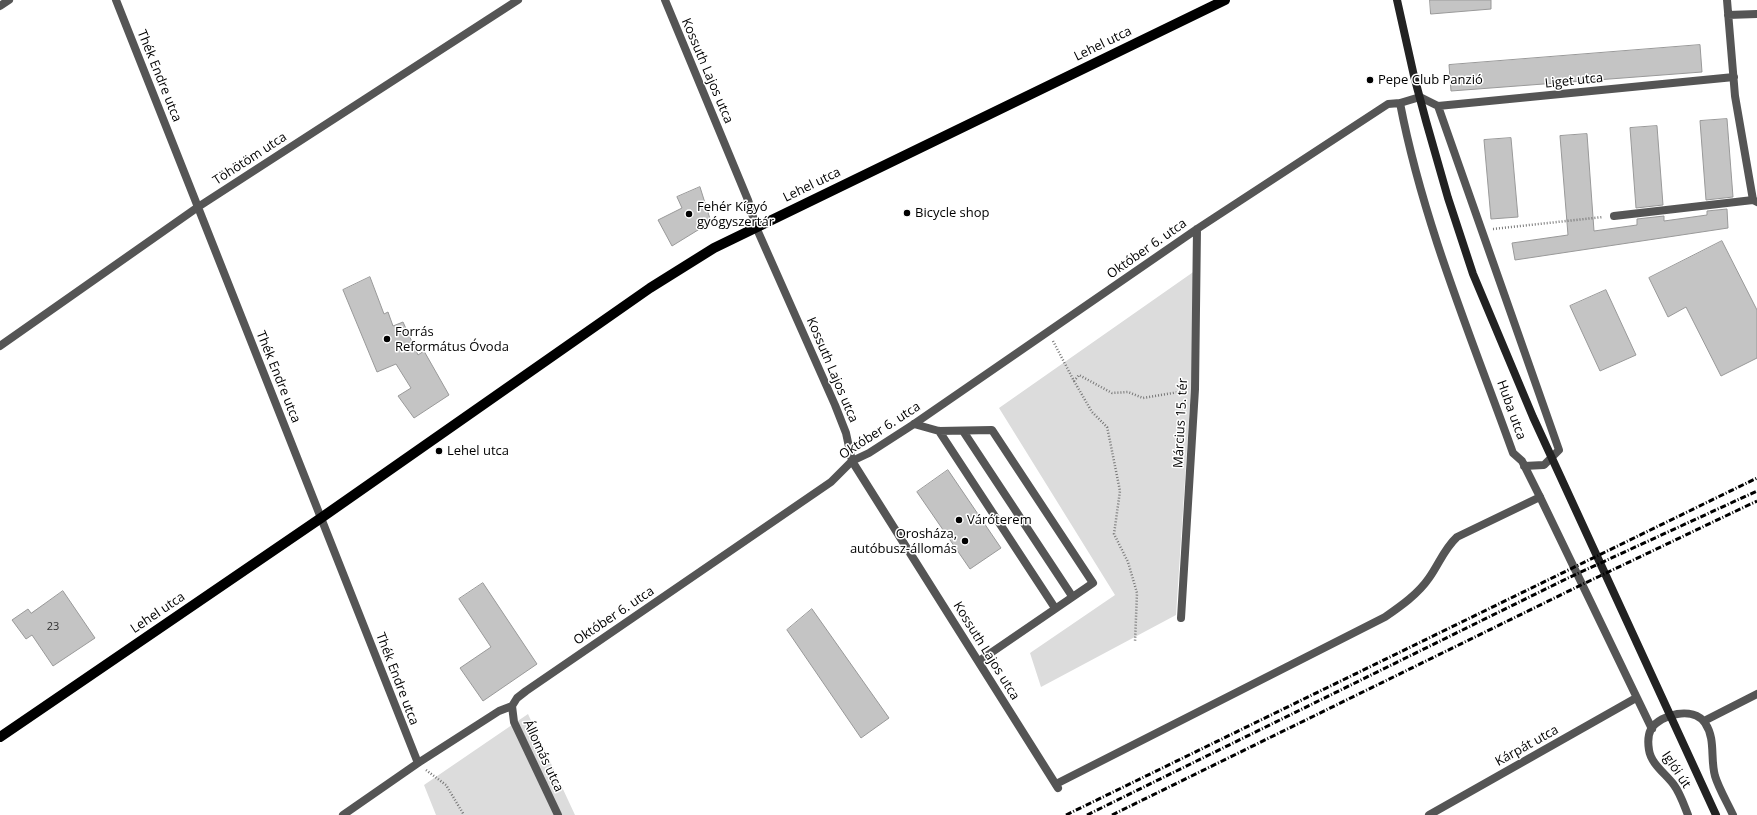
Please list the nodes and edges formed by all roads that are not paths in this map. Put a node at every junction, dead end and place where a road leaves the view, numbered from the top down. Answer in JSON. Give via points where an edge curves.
{"nodes":[{"id":1,"x":9,"y":0,"type":"edge"},
{"id":2,"x":116,"y":0,"type":"edge"},
{"id":3,"x":518,"y":0,"type":"edge"},
{"id":4,"x":665,"y":0,"type":"edge"},
{"id":5,"x":1225,"y":0,"type":"edge"},
{"id":6,"x":1397,"y":0,"type":"edge"},
{"id":7,"x":1727,"y":0,"type":"edge"},
{"id":8,"x":0,"y":6,"type":"edge"},
{"id":9,"x":1757,"y":14,"type":"edge"},
{"id":10,"x":1728,"y":15,"type":"junction"},
{"id":11,"x":1734,"y":77,"type":"junction"},
{"id":12,"x":1420,"y":97,"type":"junction"},
{"id":13,"x":1400,"y":103,"type":"junction"},
{"id":14,"x":1438,"y":106,"type":"junction"},
{"id":15,"x":1755,"y":201,"type":"edge"},
{"id":16,"x":198,"y":207,"type":"junction"},
{"id":17,"x":1614,"y":216,"type":"road end"},
{"id":18,"x":756,"y":227,"type":"junction"},
{"id":19,"x":1197,"y":229,"type":"junction"},
{"id":20,"x":0,"y":346,"type":"edge"},
{"id":21,"x":914,"y":424,"type":"junction"},
{"id":22,"x":963,"y":430,"type":"junction"},
{"id":23,"x":939,"y":431,"type":"junction"},
{"id":24,"x":852,"y":461,"type":"junction"},
{"id":25,"x":1523,"y":464,"type":"junction"},
{"id":26,"x":1540,"y":497,"type":"junction"},
{"id":27,"x":321,"y":518,"type":"junction"},
{"id":28,"x":1072,"y":596,"type":"junction"},
{"id":29,"x":1055,"y":608,"type":"junction"},
{"id":30,"x":1181,"y":618,"type":"dead end"},
{"id":31,"x":979,"y":661,"type":"junction"},
{"id":32,"x":1757,"y":694,"type":"edge"},
{"id":33,"x":1636,"y":698,"type":"junction"},
{"id":34,"x":512,"y":706,"type":"junction"},
{"id":35,"x":1704,"y":720,"type":"junction"},
{"id":36,"x":1652,"y":729,"type":"junction"},
{"id":37,"x":0,"y":737,"type":"edge"},
{"id":38,"x":418,"y":764,"type":"junction"},
{"id":39,"x":343,"y":815,"type":"edge"},
{"id":40,"x":558,"y":815,"type":"edge"},
{"id":41,"x":1429,"y":815,"type":"edge"},
{"id":42,"x":1688,"y":815,"type":"edge"},
{"id":43,"x":1716,"y":815,"type":"edge"},
{"id":44,"x":1732,"y":815,"type":"edge"}],
"edges":[{"from":1,"to":8,"type":"street"},
{"from":2,"to":16,"type":"street","name":"Thék Endre utca"},
{"from":3,"to":16,"type":"street","name":"Töhötöm utca"},
{"from":4,"to":18,"type":"street","name":"Kossuth Lajos utca","via":[[748,200]]},
{"from":5,"to":18,"type":"main road","name":"Lehel utca"},
{"from":6,"to":12,"type":"main road"},
{"from":7,"to":10,"type":"street"},
{"from":9,"to":10,"type":"street"},
{"from":10,"to":11,"type":"street"},
{"from":11,"to":14,"type":"street","name":"Liget utca"},
{"from":11,"to":15,"type":"street"},
{"from":12,"to":13,"type":"street","name":"Október 6. utca"},
{"from":12,"to":14,"type":"street"},
{"from":12,"to":43,"type":"main road","via":[[1448,198],[1473,274],[1502,346],[1539,432]]},
{"from":13,"to":19,"type":"street","name":"Október 6. utca","via":[[1388,104]]},
{"from":13,"to":25,"type":"street","name":"Huba utca","via":[[1437,243],[1513,453]]},
{"from":14,"to":25,"type":"street","via":[[1559,450],[1544,465]]},
{"from":15,"to":17,"type":"street"},
{"from":16,"to":20,"type":"street","name":"Töhötöm utca"},
{"from":16,"to":27,"type":"street","name":"Thék Endre utca"},
{"from":18,"to":24,"type":"street","name":"Kossuth Lajos utca","via":[[835,405],[846,433]]},
{"from":18,"to":27,"type":"main road","name":"Lehel utca","via":[[714,248],[650,288]]},
{"from":19,"to":21,"type":"street","name":"Október 6. utca"},
{"from":19,"to":30,"type":"street","name":"Március 15. tér","via":[[1195,389]]},
{"from":21,"to":23,"type":"street"},
{"from":21,"to":24,"type":"street","name":"Október 6. utca"},
{"from":22,"to":23,"type":"street"},
{"from":22,"to":28,"type":"street"},
{"from":22,"to":28,"type":"street","via":[[992,430],[1092,582]]},
{"from":23,"to":29,"type":"street"},
{"from":24,"to":31,"type":"street","name":"Kossuth Lajos utca"},
{"from":24,"to":34,"type":"street","name":"Október 6. utca","via":[[831,482],[536,684],[517,698]]},
{"from":25,"to":26,"type":"street","name":"Huba utca"},
{"from":26,"to":31,"type":"street","name":"Kossuth Lajos utca","via":[[1457,537],[1449,545],[1429,579],[1410,599],[1385,617],[1057,786]]},
{"from":26,"to":33,"type":"street","name":"Huba utca"},
{"from":27,"to":37,"type":"main road","name":"Lehel utca"},
{"from":27,"to":38,"type":"street","name":"Thék Endre utca"},
{"from":28,"to":29,"type":"street"},
{"from":29,"to":31,"type":"street"},
{"from":32,"to":35,"type":"street"},
{"from":33,"to":36,"type":"street","name":"Huba utca"},
{"from":33,"to":41,"type":"street","name":"Kárpát utca"},
{"from":34,"to":38,"type":"street","name":"Október 6. utca","via":[[499,711]]},
{"from":34,"to":40,"type":"street","name":"Állomás utca","via":[[514,722]]},
{"from":35,"to":36,"type":"street","via":[[1694,715],[1678,713],[1664,718]]},
{"from":35,"to":44,"type":"street","via":[[1710,731],[1715,776]]},
{"from":36,"to":42,"type":"street","name":"Iglói út","via":[[1648,739],[1649,752],[1657,766],[1674,785]]},
{"from":38,"to":39,"type":"street","name":"Október 6. utca"}]}
